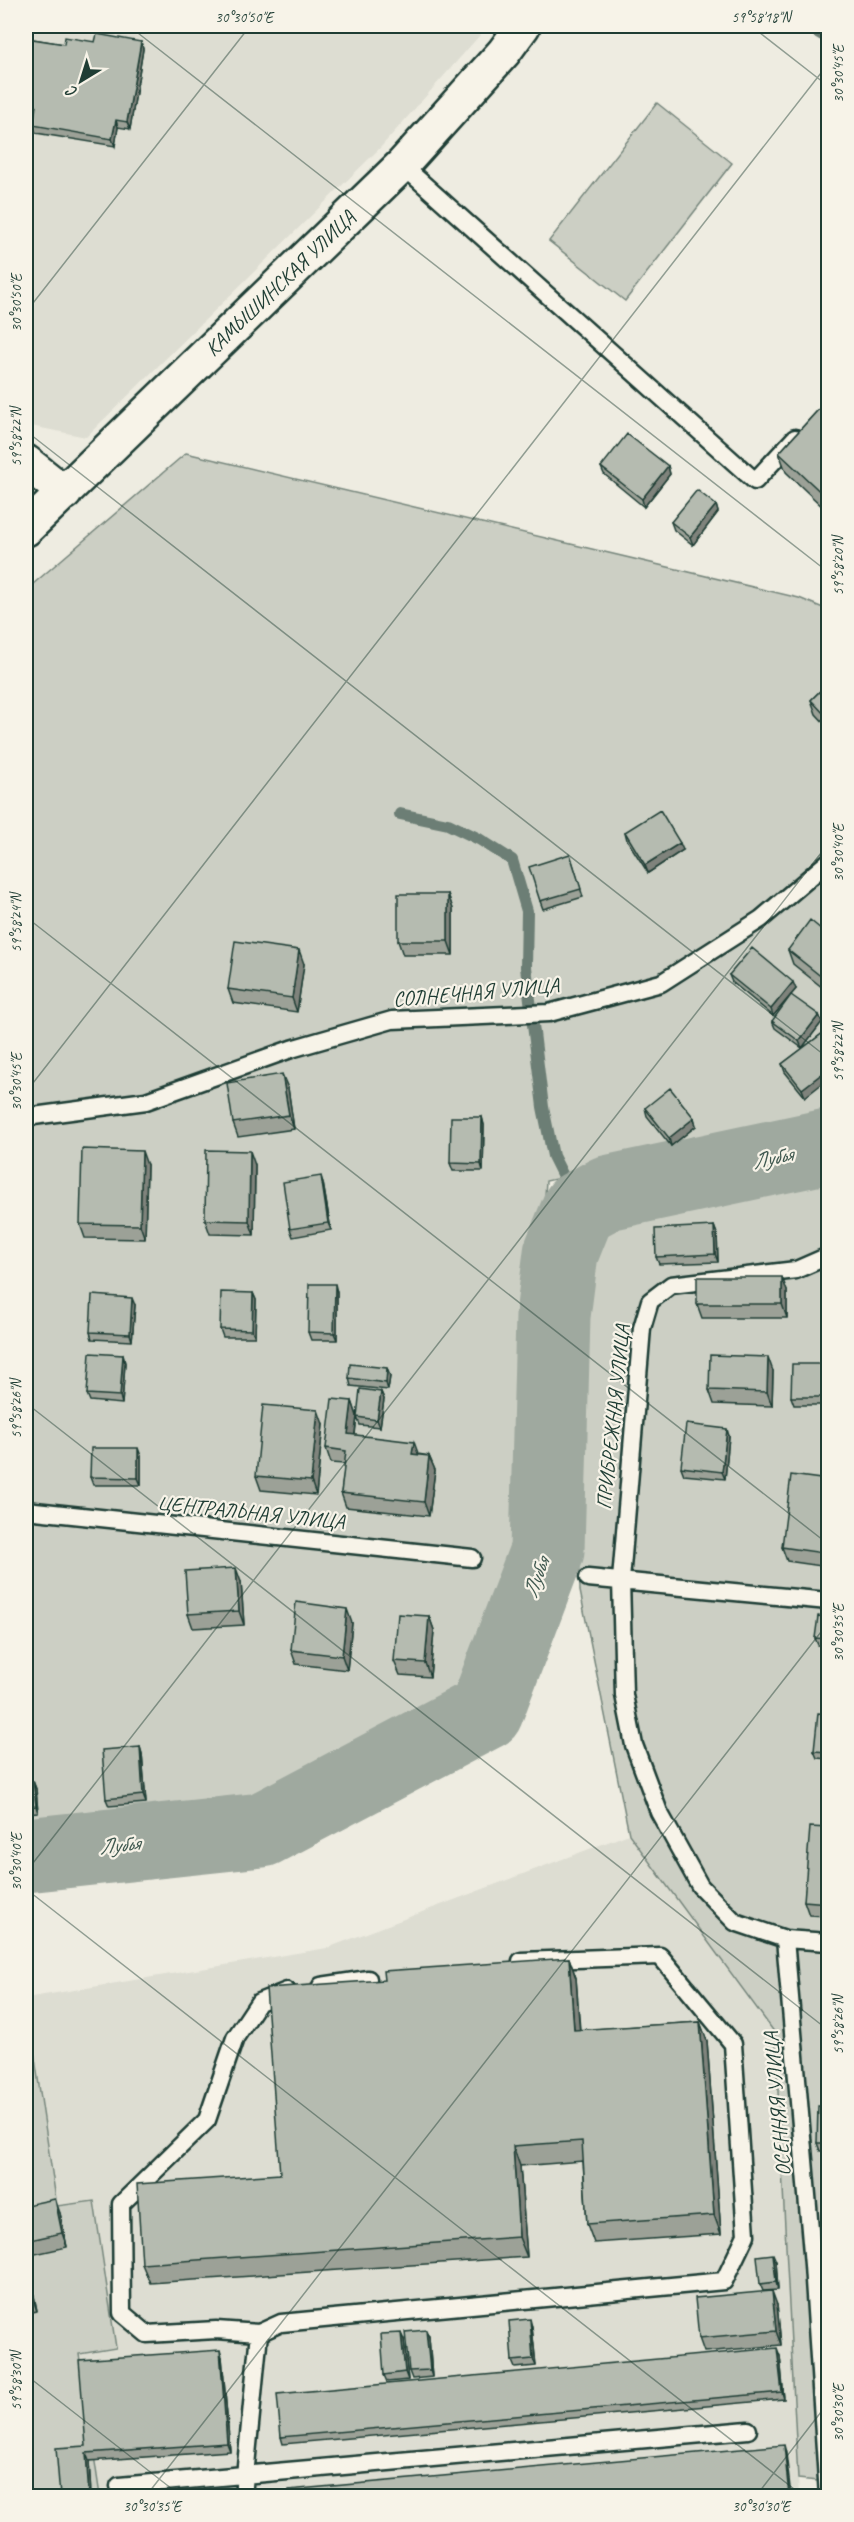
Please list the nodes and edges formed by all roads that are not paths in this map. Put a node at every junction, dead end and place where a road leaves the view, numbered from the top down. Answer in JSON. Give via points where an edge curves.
{"nodes":[{"id":1,"x":524,"y":26,"type":"edge"},
{"id":2,"x":402,"y":165,"type":"junction"},
{"id":3,"x":804,"y":429,"type":"edge"},
{"id":4,"x":26,"y":462,"type":"edge"},
{"id":5,"x":65,"y":493,"type":"junction"},
{"id":6,"x":26,"y":529,"type":"edge"},
{"id":7,"x":828,"y":862,"type":"edge"},
{"id":8,"x":26,"y":1117,"type":"edge"},
{"id":9,"x":828,"y":1256,"type":"edge"},
{"id":10,"x":26,"y":1510,"type":"edge"},
{"id":11,"x":472,"y":1558,"type":"dead end"},
{"id":12,"x":588,"y":1578,"type":"dead end"},
{"id":13,"x":621,"y":1580,"type":"junction"},
{"id":14,"x":828,"y":1600,"type":"edge"},
{"id":15,"x":785,"y":1939,"type":"junction"},
{"id":16,"x":828,"y":1942,"type":"edge"},
{"id":17,"x":521,"y":1962,"type":"edge"},
{"id":18,"x":368,"y":1979,"type":"edge"},
{"id":19,"x":821,"y":2266,"type":"edge"},
{"id":20,"x":259,"y":2333,"type":"junction"},
{"id":21,"x":748,"y":2430,"type":"dead end"},
{"id":22,"x":246,"y":2474,"type":"junction"},
{"id":23,"x":119,"y":2486,"type":"dead end"},
{"id":24,"x":243,"y":2496,"type":"edge"},
{"id":25,"x":828,"y":2496,"type":"edge"}],
"edges":[{"from":1,"to":2,"type":"street","name":"КАМЫШИНСКАЯ УЛИЦА"},
{"from":2,"to":3,"type":"lane","via":[[755,481]]},
{"from":2,"to":5,"type":"street","name":"КАМЫШИНСКАЯ УЛИЦА"},
{"from":4,"to":5,"type":"street"},
{"from":5,"to":6,"type":"street","name":"КАМЫШИНСКАЯ УЛИЦА"},
{"from":7,"to":8,"type":"lane","name":"СОЛНЕЧНАЯ УЛИЦА","via":[[761,919],[662,983],[549,1013],[392,1020],[291,1050],[146,1101]]},
{"from":9,"to":13,"type":"lane","name":"ПРИБРЕЖНАЯ УЛИЦА","via":[[796,1270],[671,1285],[650,1301],[642,1328]]},
{"from":10,"to":11,"type":"lane","name":"ЦЕНТРАЛЬНАЯ УЛИЦА"},
{"from":12,"to":13,"type":"lane"},
{"from":13,"to":14,"type":"lane"},
{"from":13,"to":15,"type":"lane","name":"ПРИБРЕЖНАЯ УЛИЦА","via":[[624,1695],[634,1745],[659,1812],[700,1886],[735,1922]]},
{"from":15,"to":16,"type":"lane","name":"ПРИБРЕЖНАЯ УЛИЦА"},
{"from":15,"to":19,"type":"lane","name":"ОСЕННЯЯ УЛИЦА"},
{"from":17,"to":20,"type":"lane","via":[[660,1956],[733,2044],[746,2235],[724,2281],[281,2323]]},
{"from":18,"to":20,"type":"lane","via":[[287,1991],[259,2002],[235,2038],[207,2120],[121,2204],[122,2313],[147,2334]]},
{"from":19,"to":25,"type":"lane","name":"ОСЕННЯЯ УЛИЦА"},
{"from":20,"to":22,"type":"lane"},
{"from":21,"to":22,"type":"lane"},
{"from":22,"to":23,"type":"lane"},
{"from":22,"to":24,"type":"lane"}]}
